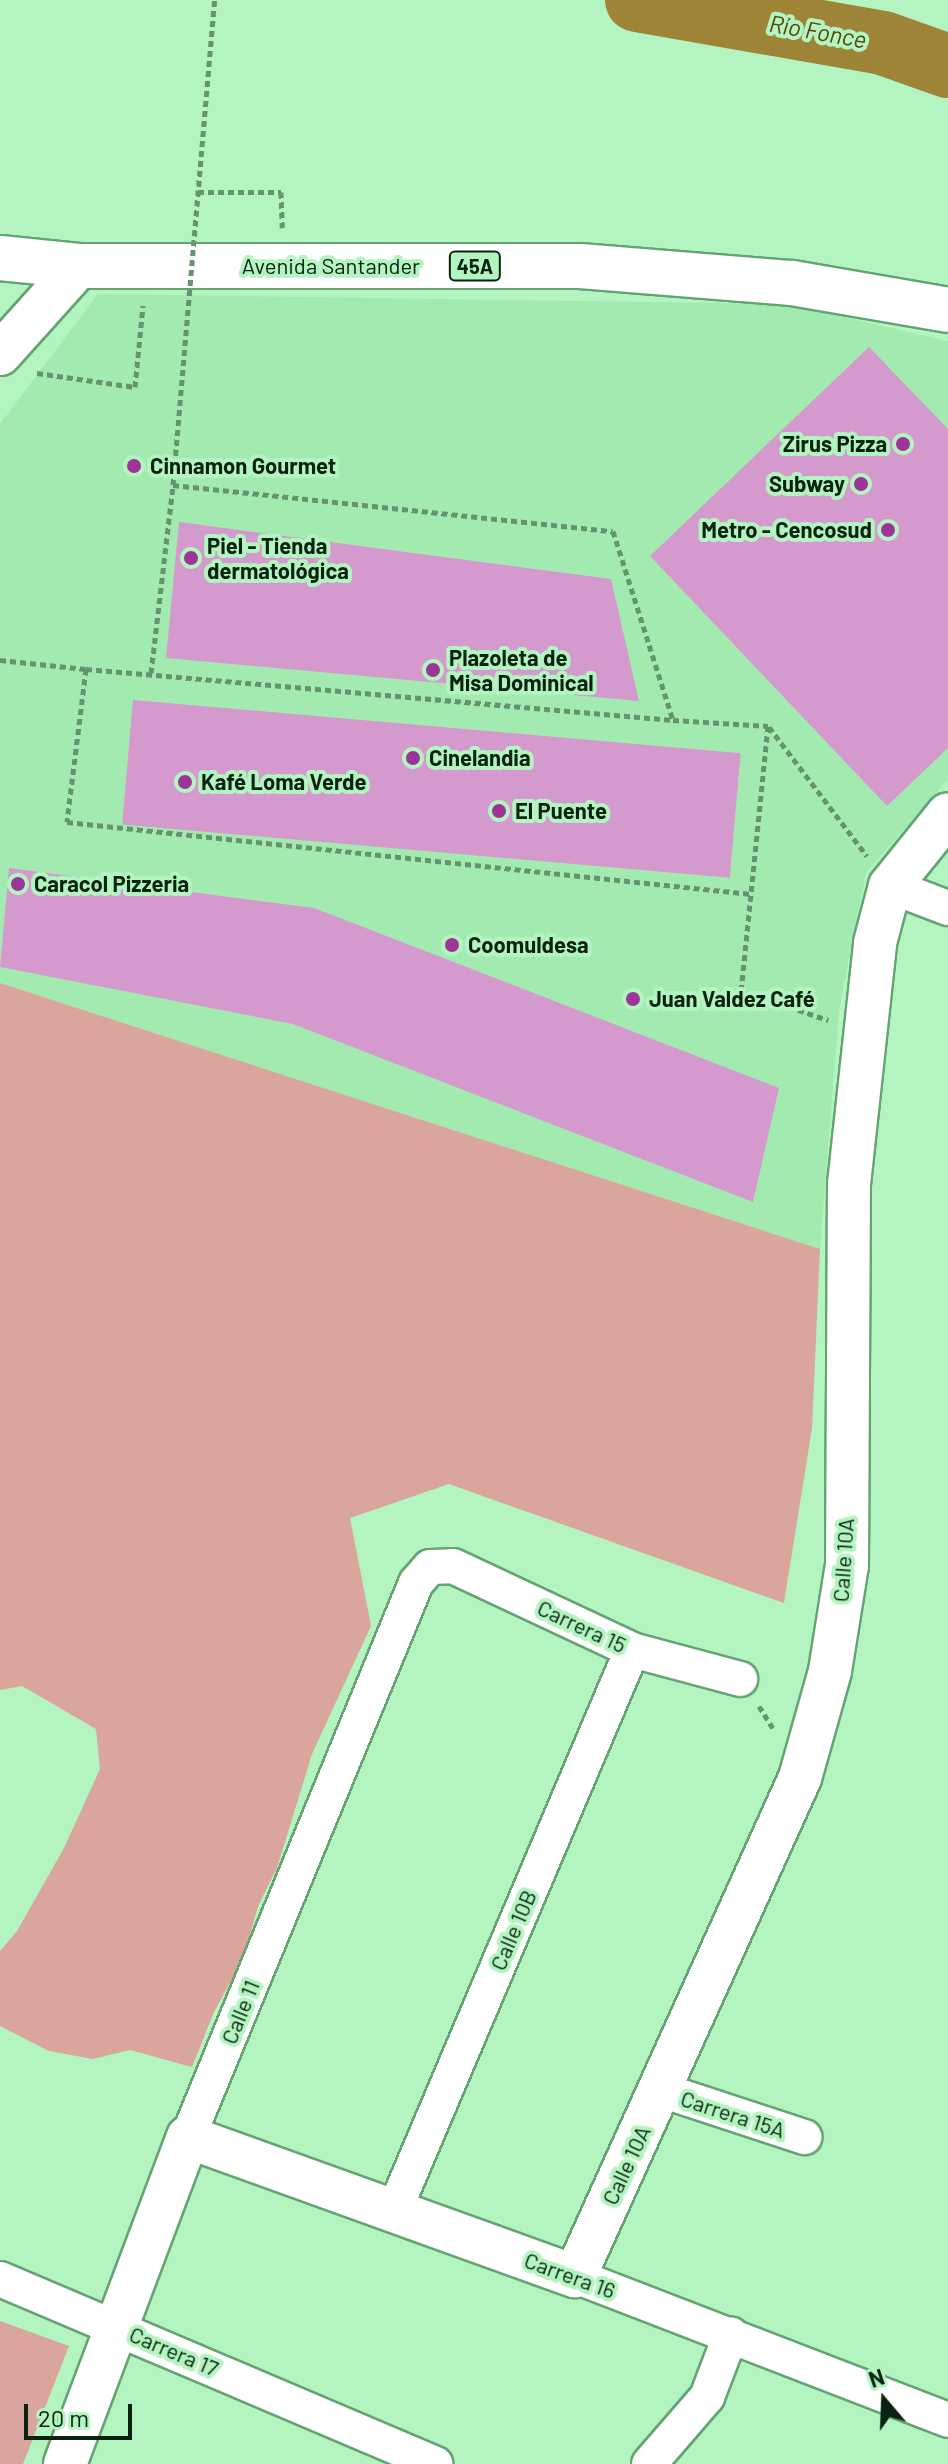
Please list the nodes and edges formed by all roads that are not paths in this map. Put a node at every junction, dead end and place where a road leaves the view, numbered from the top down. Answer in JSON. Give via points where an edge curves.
{"nodes":[{"id":1,"x":0,"y":258,"type":"edge"},
{"id":2,"x":79,"y":266,"type":"junction"},
{"id":3,"x":948,"y":310,"type":"edge"},
{"id":4,"x":16,"y":363,"type":"edge"},
{"id":5,"x":948,"y":814,"type":"edge"},
{"id":6,"x":890,"y":886,"type":"junction"},
{"id":7,"x":948,"y":908,"type":"edge"},
{"id":8,"x":430,"y":1567,"type":"joint"},
{"id":9,"x":632,"y":1650,"type":"junction"},
{"id":10,"x":740,"y":1679,"type":"dead end"},
{"id":11,"x":661,"y":2090,"type":"junction"},
{"id":12,"x":188,"y":2137,"type":"junction"},
{"id":13,"x":804,"y":2137,"type":"dead end"},
{"id":14,"x":394,"y":2211,"type":"junction"},
{"id":15,"x":575,"y":2276,"type":"junction"},
{"id":16,"x":0,"y":2279,"type":"edge"},
{"id":17,"x":117,"y":2327,"type":"junction"},
{"id":18,"x":731,"y":2334,"type":"junction"},
{"id":19,"x":948,"y":2420,"type":"edge"},
{"id":20,"x":65,"y":2464,"type":"edge"},
{"id":21,"x":435,"y":2464,"type":"edge"},
{"id":22,"x":649,"y":2464,"type":"edge"}],
"edges":[{"from":1,"to":2,"type":"highway","name":"Avenida Santander","number":"45A"},
{"from":2,"to":3,"type":"highway","name":"Avenida Santander","number":"45A","via":[[580,266],[792,283]]},
{"from":2,"to":4,"type":"street"},
{"from":5,"to":6,"type":"street","name":"Calle 10A"},
{"from":6,"to":7,"type":"street"},
{"from":6,"to":11,"type":"street","name":"Calle 10A","via":[[875,943],[849,1184],[847,1565],[830,1671],[800,1778]]},
{"from":8,"to":9,"type":"street","name":"Carrera 15","via":[[453,1566]]},
{"from":8,"to":12,"type":"street","name":"Calle 11","via":[[416,1583]]},
{"from":9,"to":10,"type":"street","name":"Carrera 15"},
{"from":9,"to":14,"type":"street","name":"Calle 10B"},
{"from":11,"to":13,"type":"street","name":"Carrera 15A"},
{"from":11,"to":15,"type":"street","name":"Calle 10A"},
{"from":12,"to":14,"type":"street","name":"Carrera 16"},
{"from":12,"to":17,"type":"street","name":"Calle 11"},
{"from":14,"to":15,"type":"street","name":"Carrera 16"},
{"from":15,"to":18,"type":"street","name":"Carrera 16"},
{"from":16,"to":17,"type":"street","name":"Carrera 17"},
{"from":17,"to":20,"type":"street","name":"Calle 11"},
{"from":17,"to":21,"type":"street","name":"Carrera 17"},
{"from":18,"to":19,"type":"street","name":"Carrera 16"},
{"from":18,"to":22,"type":"street","via":[[707,2397]]}]}
